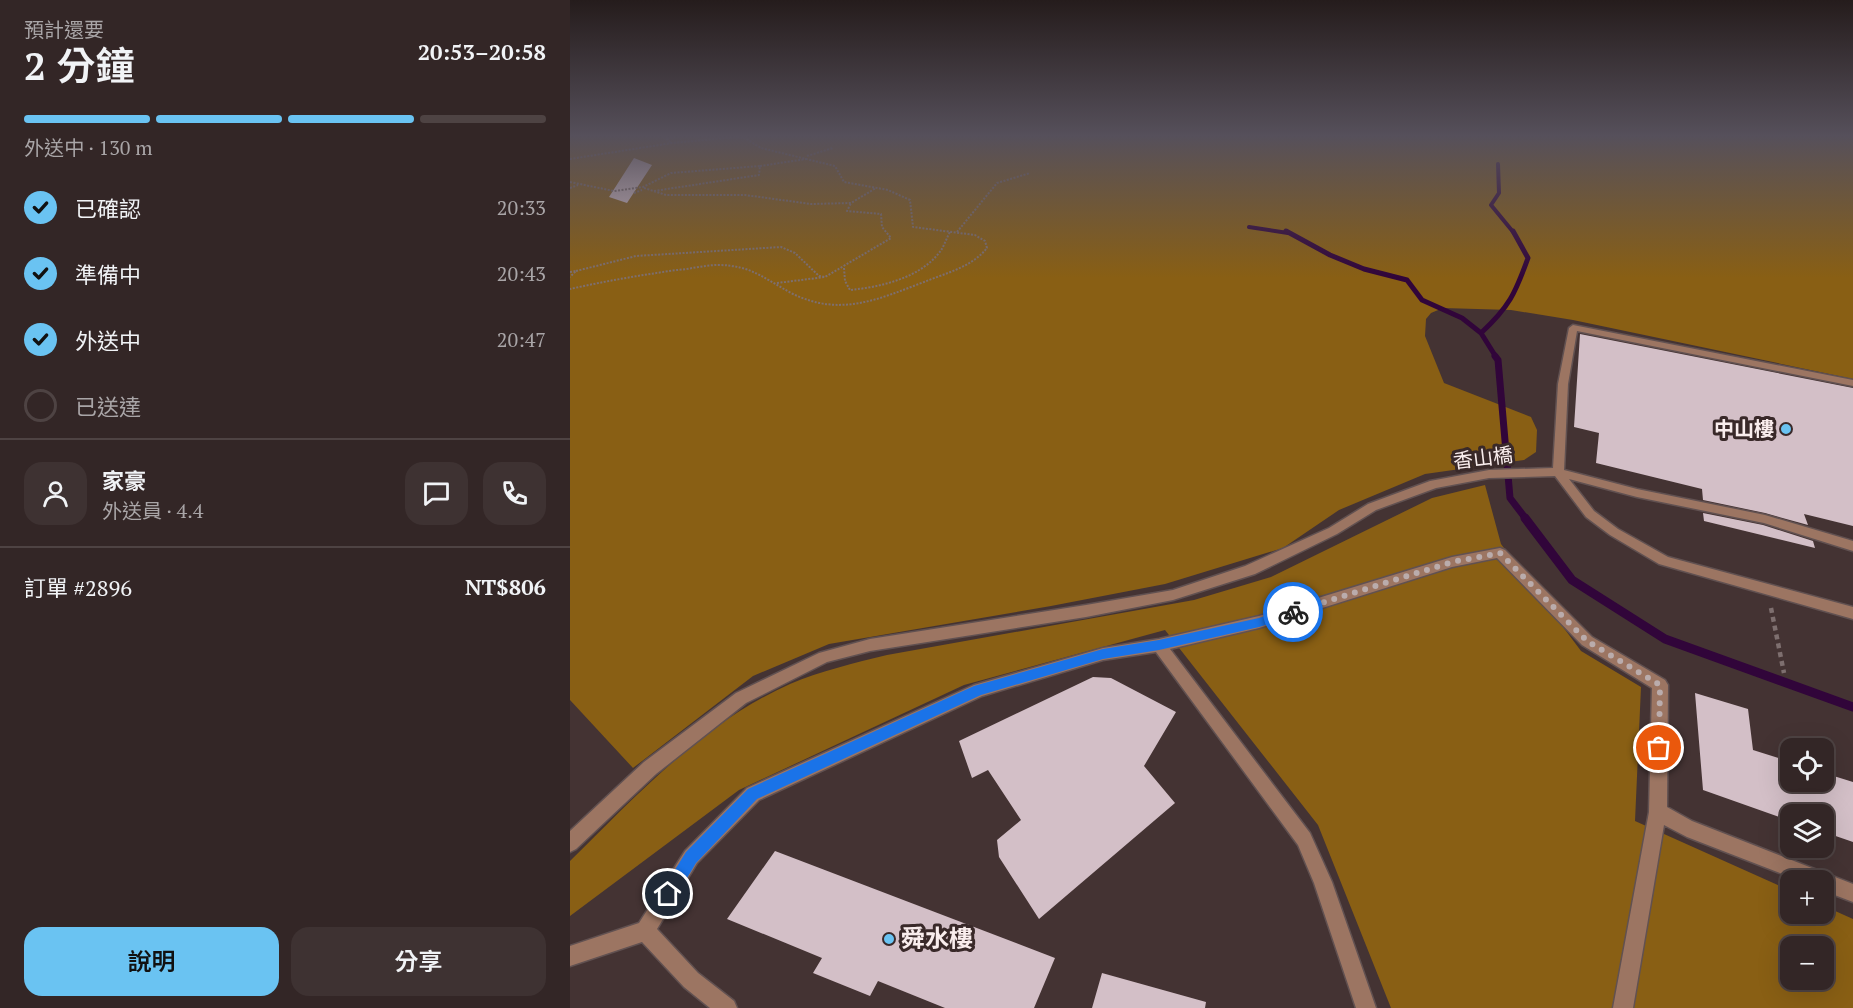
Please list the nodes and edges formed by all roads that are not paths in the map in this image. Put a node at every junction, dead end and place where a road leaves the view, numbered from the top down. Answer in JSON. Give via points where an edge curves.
{"nodes":[{"id":1,"x":1853,"y":383,"type":"edge"},
{"id":2,"x":1558,"y":472,"type":"junction"},
{"id":3,"x":1853,"y":546,"type":"edge"},
{"id":4,"x":1853,"y":614,"type":"edge"},
{"id":5,"x":1159,"y":645,"type":"junction"},
{"id":6,"x":1658,"y":812,"type":"junction"},
{"id":7,"x":570,"y":843,"type":"edge"},
{"id":8,"x":1794,"y":870,"type":"edge"},
{"id":9,"x":1834,"y":886,"type":"edge"},
{"id":10,"x":1853,"y":893,"type":"edge"},
{"id":11,"x":645,"y":931,"type":"junction"},
{"id":12,"x":570,"y":956,"type":"edge"},
{"id":13,"x":727,"y":1008,"type":"edge"},
{"id":14,"x":1365,"y":1008,"type":"edge"},
{"id":15,"x":1623,"y":1008,"type":"edge"}],
"edges":[{"from":1,"to":2,"type":"lane","via":[[1573,328],[1563,384]]},
{"from":2,"to":3,"type":"lane","name":"香山橋","via":[[1765,519]]},
{"from":2,"to":4,"type":"lane","via":[[1590,514],[1664,561]]},
{"from":2,"to":7,"type":"lane","name":"香山橋","via":[[1489,474],[1434,484],[1372,507],[1333,531],[1250,570],[1173,595],[870,645],[824,657],[741,698],[650,768]]},
{"from":5,"to":6,"type":"lane","via":[[1259,622],[1452,562],[1500,553],[1587,641],[1660,685]]},
{"from":5,"to":11,"type":"lane","via":[[1103,654],[979,690],[753,794],[691,857]]},
{"from":5,"to":14,"type":"lane","via":[[1304,839],[1323,882]]},
{"from":6,"to":8,"type":"lane","via":[[1687,828]]},
{"from":6,"to":15,"type":"lane"},
{"from":9,"to":10,"type":"lane"},
{"from":11,"to":12,"type":"lane"},
{"from":11,"to":13,"type":"lane","via":[[691,980]]}]}
